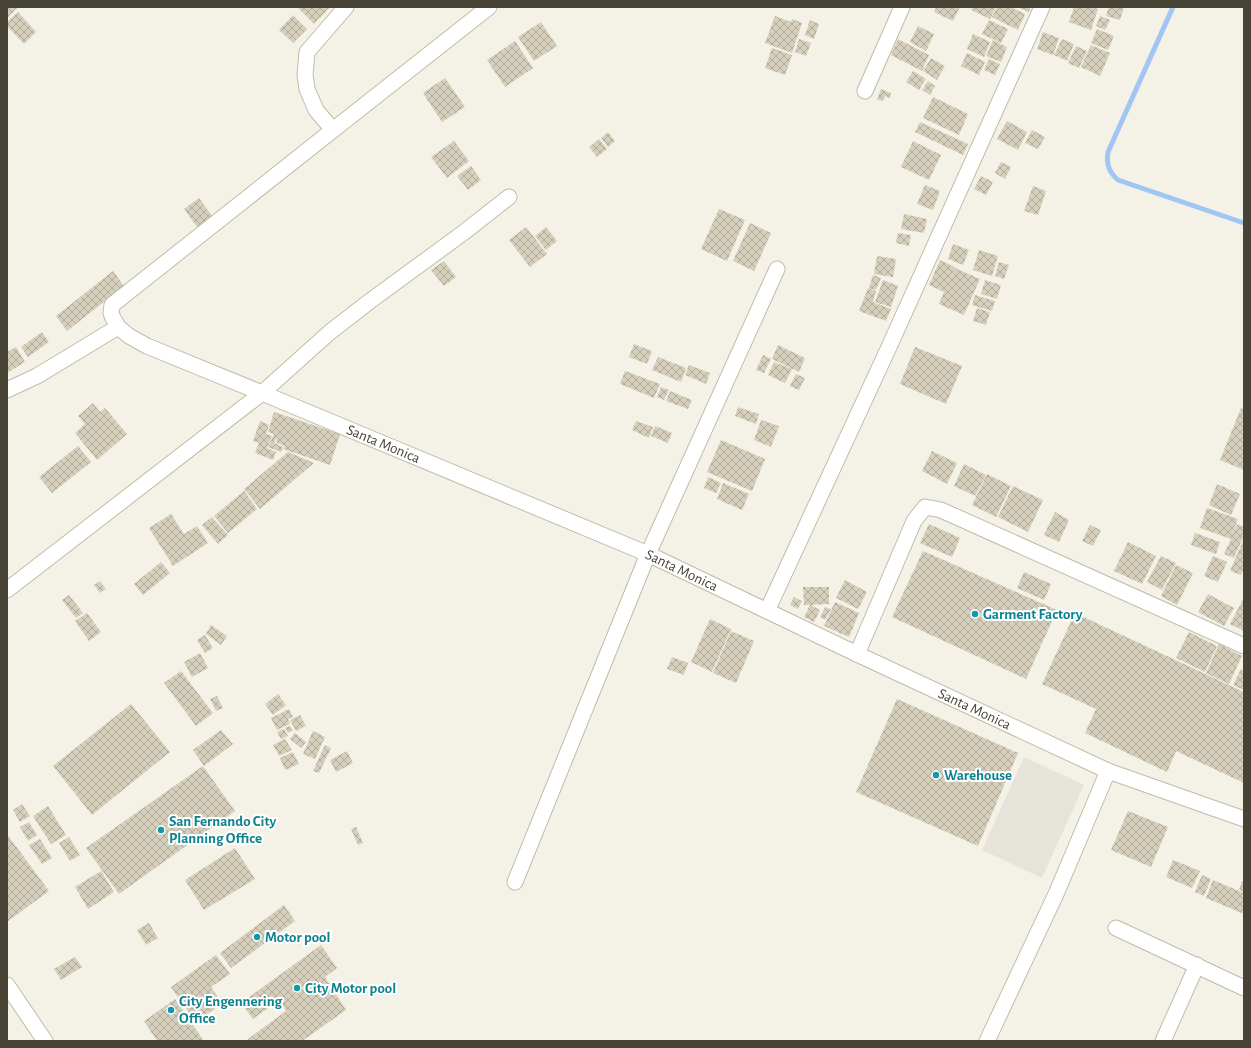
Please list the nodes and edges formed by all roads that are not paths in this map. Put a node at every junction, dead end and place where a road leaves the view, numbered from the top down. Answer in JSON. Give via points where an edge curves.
{"nodes":[{"id":1,"x":346,"y":7,"type":"edge"},
{"id":2,"x":489,"y":7,"type":"edge"},
{"id":3,"x":902,"y":7,"type":"edge"},
{"id":4,"x":1042,"y":7,"type":"edge"},
{"id":5,"x":865,"y":91,"type":"dead end"},
{"id":6,"x":333,"y":130,"type":"junction"},
{"id":7,"x":509,"y":197,"type":"dead end"},
{"id":8,"x":777,"y":269,"type":"dead end"},
{"id":9,"x":118,"y":327,"type":"junction"},
{"id":10,"x":7,"y":390,"type":"edge"},
{"id":11,"x":262,"y":393,"type":"junction"},
{"id":12,"x":648,"y":554,"type":"junction"},
{"id":13,"x":7,"y":590,"type":"edge"},
{"id":14,"x":767,"y":611,"type":"junction"},
{"id":15,"x":1244,"y":646,"type":"edge"},
{"id":16,"x":857,"y":654,"type":"junction"},
{"id":17,"x":1108,"y":771,"type":"junction"},
{"id":18,"x":1244,"y":819,"type":"edge"},
{"id":19,"x":515,"y":882,"type":"dead end"},
{"id":20,"x":1116,"y":928,"type":"dead end"},
{"id":21,"x":1197,"y":966,"type":"junction"},
{"id":22,"x":7,"y":985,"type":"edge"},
{"id":23,"x":1244,"y":988,"type":"edge"},
{"id":24,"x":45,"y":1041,"type":"edge"},
{"id":25,"x":987,"y":1041,"type":"edge"},
{"id":26,"x":1163,"y":1041,"type":"edge"}],
"edges":[{"from":1,"to":6,"type":"street","via":[[307,52],[307,89],[316,110]]},
{"from":2,"to":6,"type":"street"},
{"from":3,"to":5,"type":"street"},
{"from":4,"to":14,"type":"street"},
{"from":6,"to":9,"type":"street","via":[[112,305],[112,318]]},
{"from":7,"to":11,"type":"street","via":[[330,332]]},
{"from":8,"to":12,"type":"street"},
{"from":9,"to":10,"type":"street","via":[[37,376]]},
{"from":9,"to":11,"type":"street","name":"Santa Monica","via":[[147,346]]},
{"from":11,"to":12,"type":"street","name":"Santa Monica"},
{"from":11,"to":13,"type":"street"},
{"from":12,"to":14,"type":"street","name":"Santa Monica"},
{"from":12,"to":19,"type":"street"},
{"from":14,"to":16,"type":"street","name":"Santa Monica"},
{"from":15,"to":16,"type":"street","via":[[941,510],[925,507],[914,520]]},
{"from":16,"to":17,"type":"street","name":"Santa Monica"},
{"from":17,"to":18,"type":"street","name":"Santa Monica"},
{"from":17,"to":25,"type":"street","via":[[1056,894]]},
{"from":20,"to":21,"type":"street"},
{"from":21,"to":23,"type":"street"},
{"from":21,"to":26,"type":"street"},
{"from":22,"to":24,"type":"street"}]}
